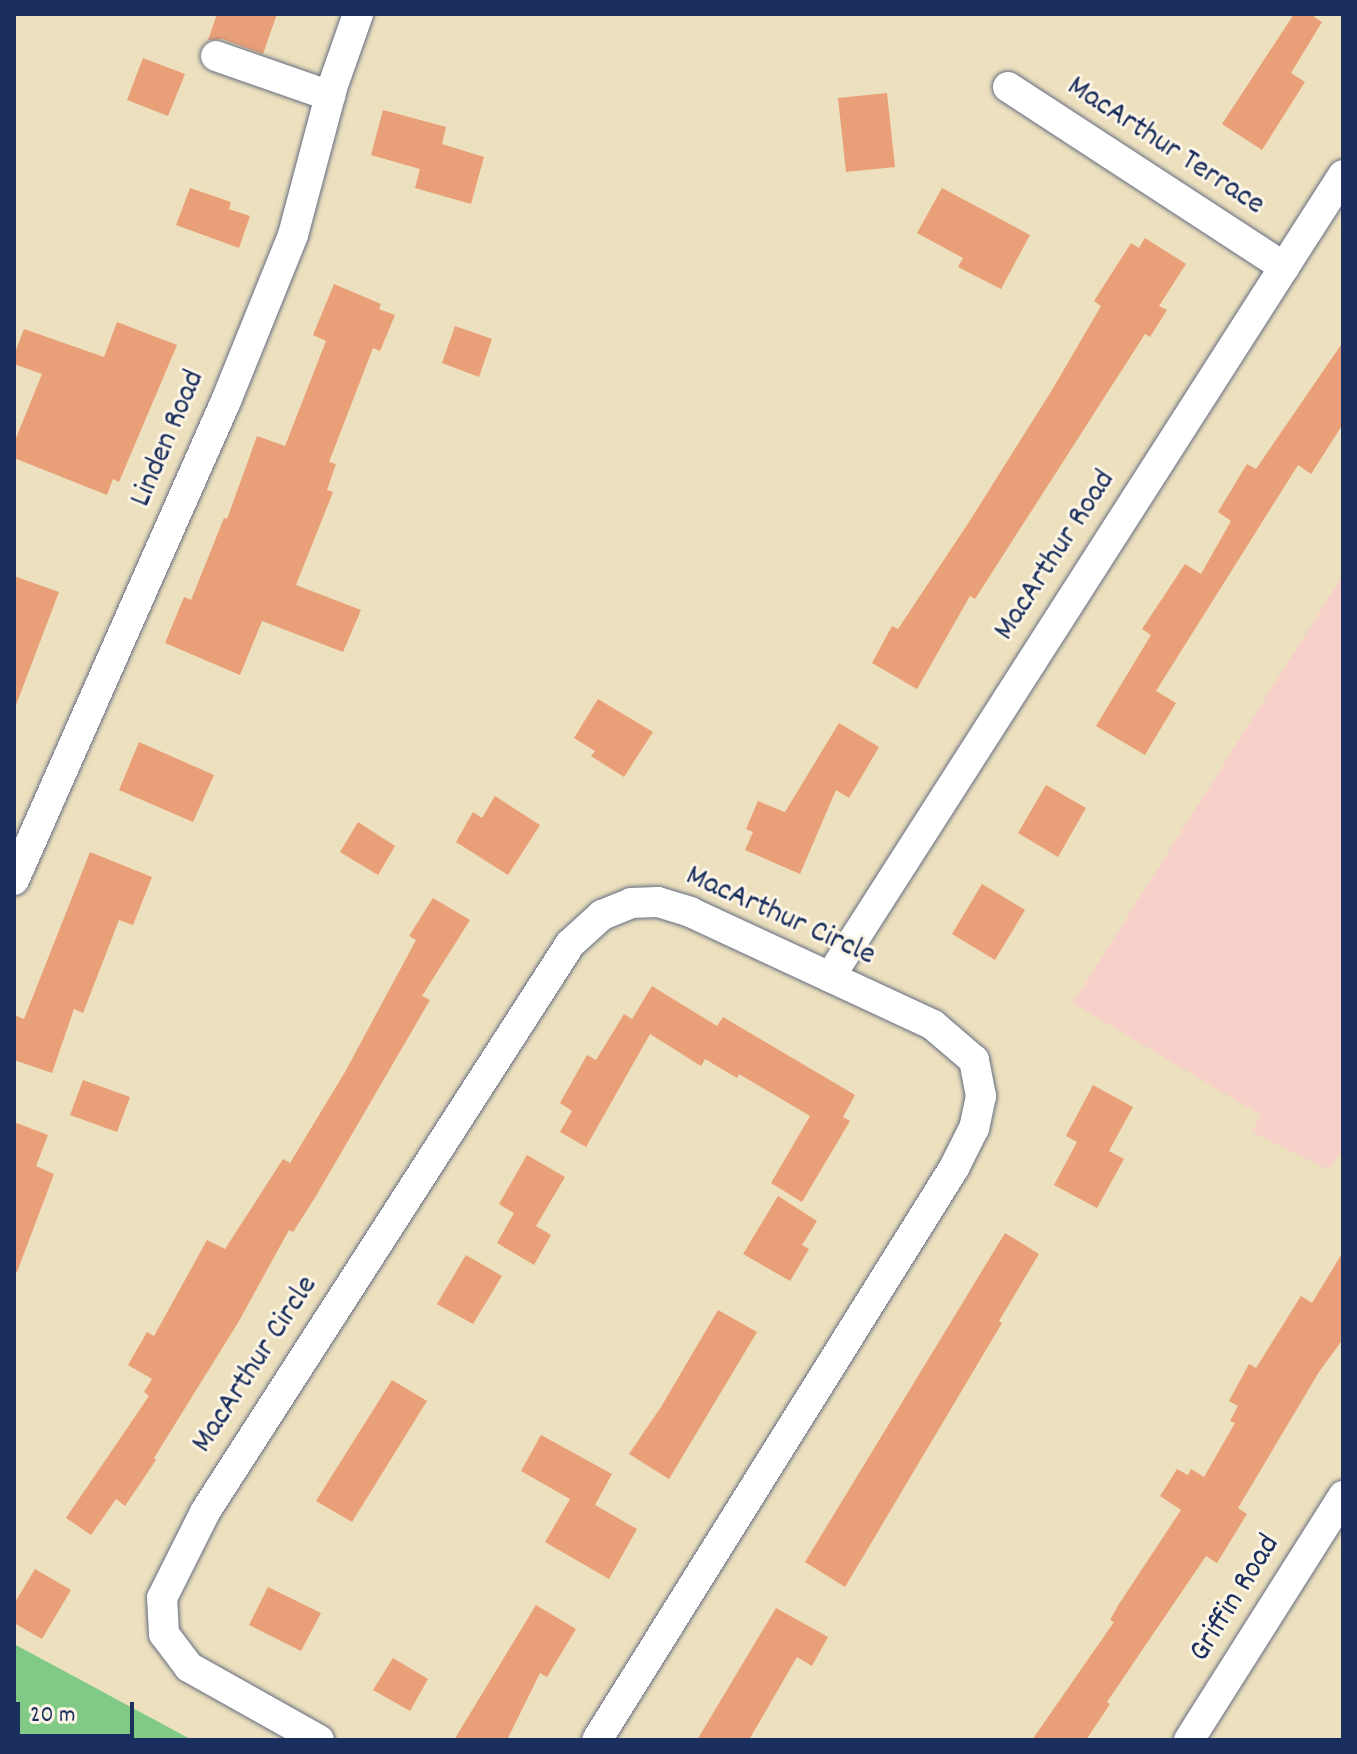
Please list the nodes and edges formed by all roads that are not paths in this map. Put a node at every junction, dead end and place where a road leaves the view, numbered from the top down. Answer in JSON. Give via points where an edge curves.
{"nodes":[{"id":1,"x":358,"y":14,"type":"edge"},
{"id":2,"x":216,"y":56,"type":"dead end"},
{"id":3,"x":1008,"y":87,"type":"dead end"},
{"id":4,"x":330,"y":96,"type":"junction"},
{"id":5,"x":1343,"y":175,"type":"edge"},
{"id":6,"x":1284,"y":267,"type":"junction"},
{"id":7,"x":14,"y":880,"type":"edge"},
{"id":8,"x":830,"y":977,"type":"junction"},
{"id":9,"x":1343,"y":1496,"type":"edge"},
{"id":10,"x":319,"y":1740,"type":"edge"},
{"id":11,"x":597,"y":1740,"type":"edge"},
{"id":12,"x":1189,"y":1740,"type":"edge"}],
"edges":[{"from":1,"to":4,"type":"street","name":"Linden Road"},
{"from":2,"to":4,"type":"street"},
{"from":3,"to":6,"type":"street","name":"MacArthur Terrace"},
{"from":4,"to":7,"type":"street","name":"Linden Road","via":[[293,235],[226,401]]},
{"from":5,"to":6,"type":"street","name":"MacArthur Road"},
{"from":6,"to":8,"type":"street","name":"MacArthur Road"},
{"from":8,"to":10,"type":"street","name":"MacArthur Circle","via":[[658,902],[631,903],[602,915],[570,944],[205,1512],[162,1598],[164,1634],[189,1667]]},
{"from":8,"to":11,"type":"street","name":"MacArthur Circle","via":[[933,1025],[974,1060],[981,1096],[974,1128]]},
{"from":9,"to":12,"type":"street","name":"Griffin Road"}]}
